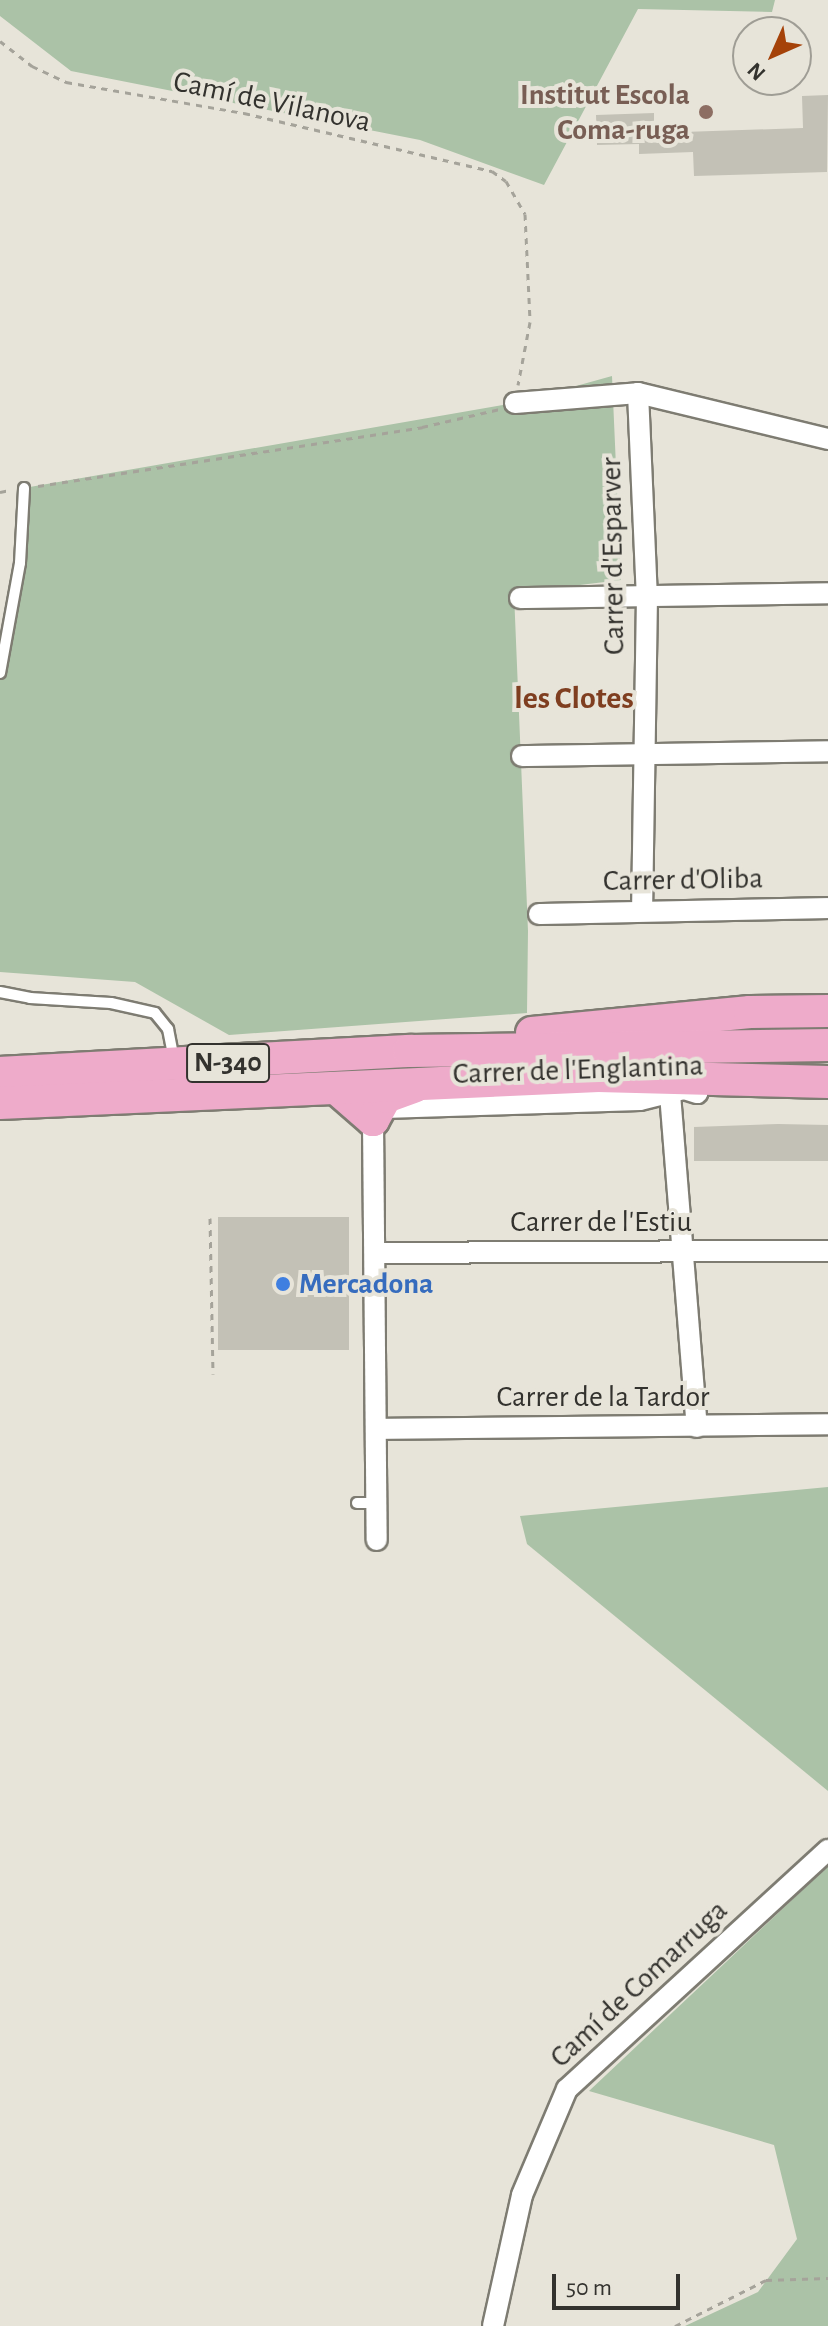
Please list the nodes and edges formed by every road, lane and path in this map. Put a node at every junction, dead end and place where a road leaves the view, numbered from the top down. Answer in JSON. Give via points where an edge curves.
{"nodes":[{"id":1,"x":0,"y":41,"type":"edge"},
{"id":2,"x":638,"y":393,"type":"junction"},
{"id":3,"x":515,"y":403,"type":"junction"},
{"id":4,"x":828,"y":439,"type":"edge"},
{"id":5,"x":24,"y":488,"type":"joint"},
{"id":6,"x":828,"y":593,"type":"edge"},
{"id":7,"x":647,"y":596,"type":"junction"},
{"id":8,"x":520,"y":598,"type":"dead end"},
{"id":9,"x":0,"y":673,"type":"edge"},
{"id":10,"x":828,"y":751,"type":"edge"},
{"id":11,"x":643,"y":753,"type":"junction"},
{"id":12,"x":522,"y":756,"type":"dead end"},
{"id":13,"x":828,"y":908,"type":"edge"},
{"id":14,"x":642,"y":910,"type":"junction"},
{"id":15,"x":539,"y":914,"type":"dead end"},
{"id":16,"x":0,"y":992,"type":"edge"},
{"id":17,"x":828,"y":1011,"type":"edge"},
{"id":18,"x":828,"y":1045,"type":"edge"},
{"id":19,"x":436,"y":1051,"type":"junction"},
{"id":20,"x":174,"y":1066,"type":"junction"},
{"id":21,"x":6,"y":1070,"type":"edge"},
{"id":22,"x":598,"y":1076,"type":"junction"},
{"id":23,"x":433,"y":1082,"type":"junction"},
{"id":24,"x":828,"y":1082,"type":"edge"},
{"id":25,"x":336,"y":1088,"type":"junction"},
{"id":26,"x":670,"y":1094,"type":"junction"},
{"id":27,"x":828,"y":1097,"type":"edge"},
{"id":28,"x":0,"y":1103,"type":"edge"},
{"id":29,"x":376,"y":1114,"type":"junction"},
{"id":30,"x":210,"y":1218,"type":"dead end"},
{"id":31,"x":828,"y":1251,"type":"edge"},
{"id":32,"x":683,"y":1252,"type":"junction"},
{"id":33,"x":375,"y":1253,"type":"junction"},
{"id":34,"x":213,"y":1374,"type":"dead end"},
{"id":35,"x":828,"y":1424,"type":"edge"},
{"id":36,"x":697,"y":1427,"type":"junction"},
{"id":37,"x":378,"y":1429,"type":"junction"},
{"id":38,"x":377,"y":1540,"type":"dead end"},
{"id":39,"x":828,"y":1850,"type":"edge"},
{"id":40,"x":828,"y":2278,"type":"edge"},
{"id":41,"x":493,"y":2326,"type":"edge"},
{"id":42,"x":675,"y":2326,"type":"edge"}],
"edges":[{"from":1,"to":3,"type":"path","name":"Camí de Vilanova","via":[[32,66],[66,82],[244,113],[492,171],[506,181],[525,214],[530,322]]},
{"from":2,"to":3,"type":"street"},
{"from":2,"to":4,"type":"street"},
{"from":2,"to":7,"type":"street","name":"Carrer d'Esparver"},
{"from":3,"to":5,"type":"path","via":[[422,427]]},
{"from":5,"to":9,"type":"lane","via":[[20,563]]},
{"from":6,"to":7,"type":"street"},
{"from":7,"to":8,"type":"street"},
{"from":7,"to":11,"type":"street","name":"Carrer d'Esparver"},
{"from":10,"to":11,"type":"street"},
{"from":11,"to":12,"type":"street"},
{"from":11,"to":14,"type":"street","name":"Carrer d'Esparver"},
{"from":13,"to":14,"type":"street","name":"Carrer d'Oliba"},
{"from":14,"to":15,"type":"street","name":"Carrer d'Oliba"},
{"from":16,"to":20,"type":"lane","via":[[111,1003],[155,1013],[168,1029]]},
{"from":17,"to":19,"type":"main road","via":[[628,1022],[465,1041]]},
{"from":18,"to":19,"type":"main road","number":"N-340"},
{"from":19,"to":20,"type":"main road","number":"N-340"},
{"from":20,"to":21,"type":"main road","number":"N-340"},
{"from":22,"to":23,"type":"main road"},
{"from":22,"to":24,"type":"main road"},
{"from":22,"to":26,"type":"street"},
{"from":23,"to":25,"type":"main road"},
{"from":23,"to":29,"type":"main road","via":[[386,1097]]},
{"from":25,"to":28,"type":"main road"},
{"from":25,"to":29,"type":"main road"},
{"from":26,"to":27,"type":"street","name":"Carrer de l'Englantina","via":[[684,1089]]},
{"from":26,"to":29,"type":"street","name":"Carrer de l'Englantina"},
{"from":26,"to":32,"type":"street"},
{"from":29,"to":33,"type":"street"},
{"from":30,"to":34,"type":"path"},
{"from":31,"to":32,"type":"street","name":"Carrer de l'Estiu"},
{"from":32,"to":33,"type":"street","name":"Carrer de l'Estiu"},
{"from":32,"to":36,"type":"street"},
{"from":33,"to":37,"type":"street"},
{"from":35,"to":36,"type":"street","name":"Carrer de la Tardor"},
{"from":36,"to":37,"type":"street","name":"Carrer de la Tardor"},
{"from":37,"to":38,"type":"street","via":[[367,1503]]},
{"from":39,"to":41,"type":"street","name":"Camí de Comarruga","via":[[567,2089],[522,2195]]},
{"from":40,"to":42,"type":"path","via":[[766,2280]]}]}
